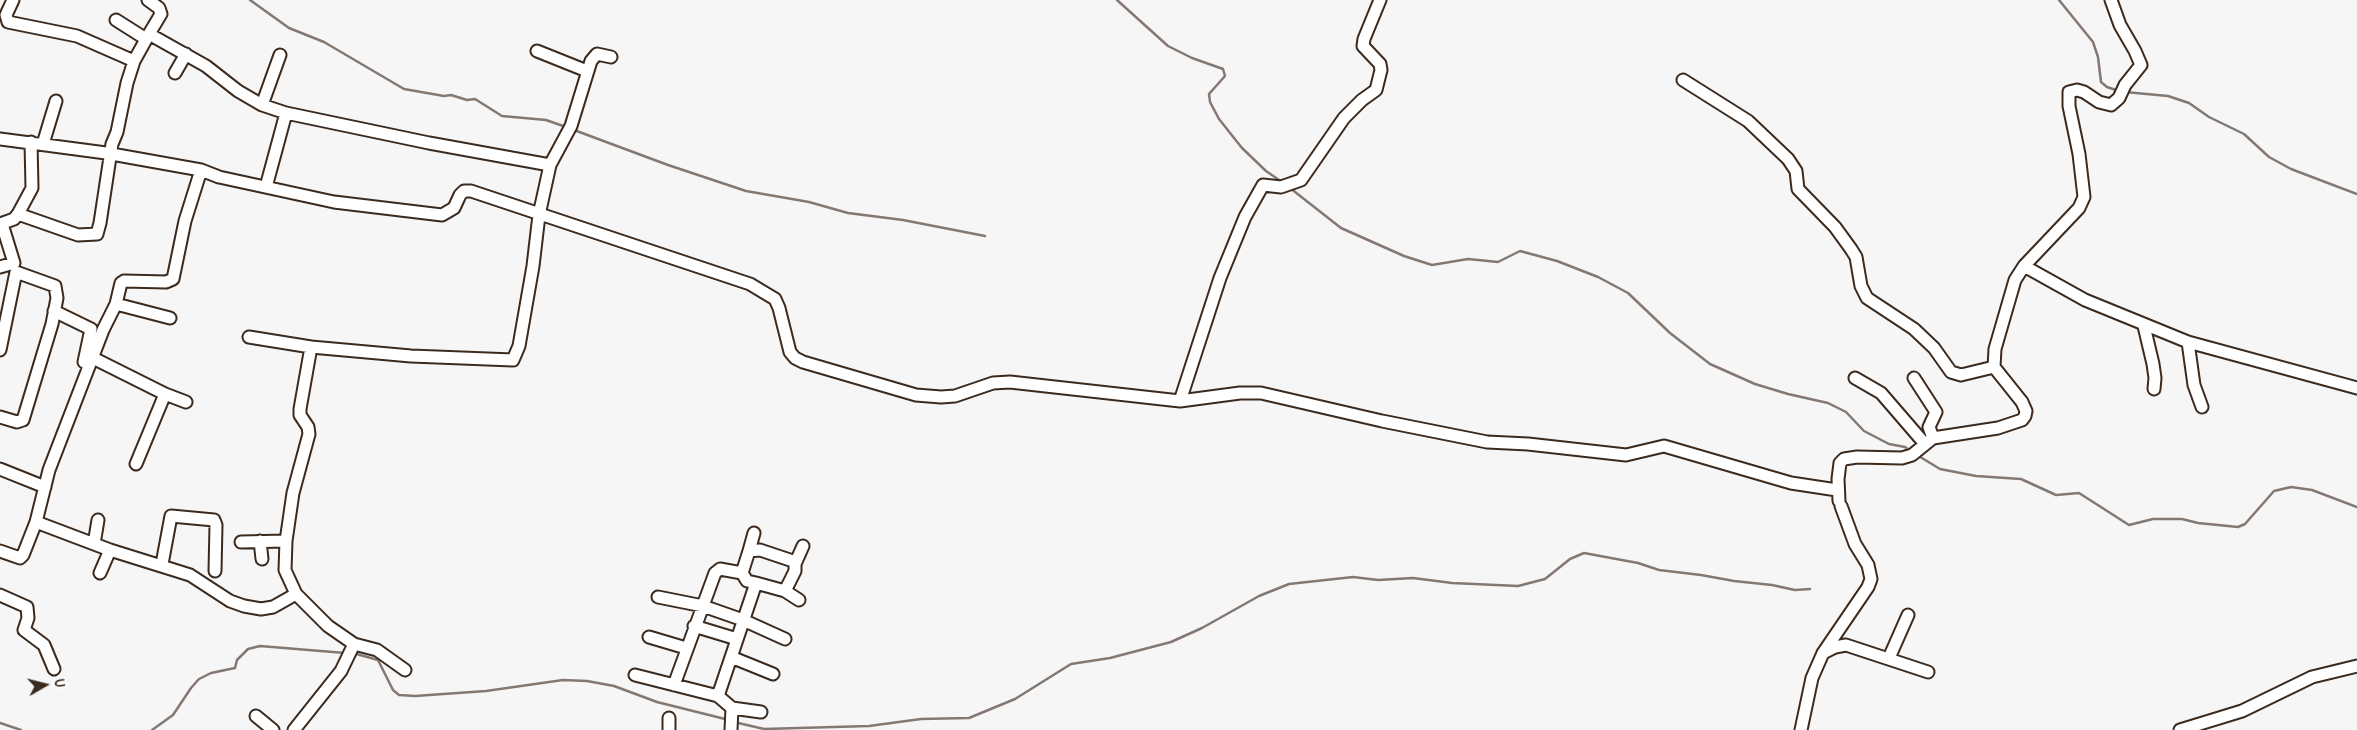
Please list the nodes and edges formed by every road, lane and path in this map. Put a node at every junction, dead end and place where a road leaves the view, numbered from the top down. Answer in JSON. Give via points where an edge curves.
{"nodes":[{"id":1,"x":13,"y":0,"type":"edge"},
{"id":2,"x":148,"y":0,"type":"edge"},
{"id":3,"x":1380,"y":0,"type":"edge"},
{"id":4,"x":2114,"y":1,"type":"edge"},
{"id":5,"x":116,"y":20,"type":"dead end"},
{"id":6,"x":148,"y":37,"type":"junction"},
{"id":7,"x":537,"y":51,"type":"dead end"},
{"id":8,"x":186,"y":54,"type":"junction"},
{"id":9,"x":280,"y":55,"type":"dead end"},
{"id":10,"x":611,"y":57,"type":"dead end"},
{"id":11,"x":134,"y":61,"type":"junction"},
{"id":12,"x":587,"y":71,"type":"junction"},
{"id":13,"x":175,"y":73,"type":"dead end"},
{"id":14,"x":1683,"y":80,"type":"dead end"},
{"id":15,"x":56,"y":101,"type":"dead end"},
{"id":16,"x":262,"y":105,"type":"junction"},
{"id":17,"x":286,"y":114,"type":"junction"},
{"id":18,"x":0,"y":139,"type":"edge"},
{"id":19,"x":31,"y":142,"type":"junction"},
{"id":20,"x":43,"y":144,"type":"junction"},
{"id":21,"x":110,"y":154,"type":"junction"},
{"id":22,"x":550,"y":165,"type":"junction"},
{"id":23,"x":201,"y":170,"type":"junction"},
{"id":24,"x":266,"y":187,"type":"junction"},
{"id":25,"x":18,"y":214,"type":"junction"},
{"id":26,"x":538,"y":215,"type":"junction"},
{"id":27,"x":1,"y":224,"type":"edge"},
{"id":28,"x":2024,"y":266,"type":"junction"},
{"id":29,"x":0,"y":267,"type":"edge"},
{"id":30,"x":15,"y":268,"type":"junction"},
{"id":31,"x":116,"y":304,"type":"junction"},
{"id":32,"x":54,"y":311,"type":"junction"},
{"id":33,"x":170,"y":318,"type":"dead end"},
{"id":34,"x":2144,"y":326,"type":"junction"},
{"id":35,"x":3,"y":328,"type":"edge"},
{"id":36,"x":249,"y":337,"type":"dead end"},
{"id":37,"x":2188,"y":342,"type":"junction"},
{"id":38,"x":311,"y":347,"type":"junction"},
{"id":39,"x":0,"y":350,"type":"edge"},
{"id":40,"x":93,"y":358,"type":"junction"},
{"id":41,"x":1994,"y":367,"type":"junction"},
{"id":42,"x":81,"y":372,"type":"dead end"},
{"id":43,"x":1855,"y":378,"type":"dead end"},
{"id":44,"x":1914,"y":378,"type":"dead end"},
{"id":45,"x":2356,"y":384,"type":"edge"},
{"id":46,"x":2154,"y":389,"type":"dead end"},
{"id":47,"x":165,"y":394,"type":"junction"},
{"id":48,"x":1180,"y":401,"type":"junction"},
{"id":49,"x":186,"y":402,"type":"dead end"},
{"id":50,"x":2202,"y":407,"type":"dead end"},
{"id":51,"x":0,"y":417,"type":"edge"},
{"id":52,"x":1929,"y":441,"type":"junction"},
{"id":53,"x":136,"y":464,"type":"dead end"},
{"id":54,"x":0,"y":469,"type":"edge"},
{"id":55,"x":45,"y":487,"type":"junction"},
{"id":56,"x":1839,"y":499,"type":"junction"},
{"id":57,"x":98,"y":520,"type":"dead end"},
{"id":58,"x":36,"y":522,"type":"junction"},
{"id":59,"x":754,"y":533,"type":"dead end"},
{"id":60,"x":260,"y":541,"type":"junction"},
{"id":61,"x":286,"y":541,"type":"junction"},
{"id":62,"x":241,"y":542,"type":"dead end"},
{"id":63,"x":94,"y":544,"type":"junction"},
{"id":64,"x":803,"y":546,"type":"dead end"},
{"id":65,"x":110,"y":550,"type":"junction"},
{"id":66,"x":0,"y":551,"type":"edge"},
{"id":67,"x":749,"y":551,"type":"junction"},
{"id":68,"x":262,"y":559,"type":"dead end"},
{"id":69,"x":162,"y":564,"type":"junction"},
{"id":70,"x":795,"y":564,"type":"junction"},
{"id":71,"x":216,"y":571,"type":"dead end"},
{"id":72,"x":100,"y":573,"type":"dead end"},
{"id":73,"x":742,"y":573,"type":"junction"},
{"id":74,"x":756,"y":583,"type":"junction"},
{"id":75,"x":785,"y":591,"type":"junction"},
{"id":76,"x":296,"y":594,"type":"junction"},
{"id":77,"x":0,"y":595,"type":"edge"},
{"id":78,"x":658,"y":597,"type":"dead end"},
{"id":79,"x":799,"y":600,"type":"dead end"},
{"id":80,"x":703,"y":606,"type":"junction"},
{"id":81,"x":1908,"y":615,"type":"dead end"},
{"id":82,"x":743,"y":620,"type":"junction"},
{"id":83,"x":694,"y":626,"type":"junction"},
{"id":84,"x":649,"y":637,"type":"dead end"},
{"id":85,"x":737,"y":639,"type":"junction"},
{"id":86,"x":785,"y":639,"type":"dead end"},
{"id":87,"x":354,"y":644,"type":"junction"},
{"id":88,"x":686,"y":648,"type":"junction"},
{"id":89,"x":1823,"y":653,"type":"junction"},
{"id":90,"x":731,"y":658,"type":"junction"},
{"id":91,"x":1889,"y":658,"type":"junction"},
{"id":92,"x":2357,"y":666,"type":"edge"},
{"id":93,"x":54,"y":669,"type":"dead end"},
{"id":94,"x":405,"y":670,"type":"dead end"},
{"id":95,"x":1928,"y":672,"type":"dead end"},
{"id":96,"x":774,"y":674,"type":"dead end"},
{"id":97,"x":635,"y":675,"type":"dead end"},
{"id":98,"x":674,"y":685,"type":"junction"},
{"id":99,"x":718,"y":696,"type":"junction"},
{"id":100,"x":732,"y":708,"type":"junction"},
{"id":101,"x":761,"y":712,"type":"dead end"},
{"id":102,"x":256,"y":716,"type":"dead end"},
{"id":103,"x":273,"y":730,"type":"edge"},
{"id":104,"x":294,"y":730,"type":"edge"},
{"id":105,"x":731,"y":730,"type":"edge"},
{"id":106,"x":1801,"y":730,"type":"edge"},
{"id":107,"x":2180,"y":730,"type":"edge"}],
"edges":[{"from":1,"to":11,"type":"street","via":[[6,15],[8,22],[77,36]]},
{"from":2,"to":6,"type":"street","via":[[159,8],[161,14]]},
{"from":3,"to":48,"type":"street","via":[[1363,46],[1380,64],[1376,90],[1344,118],[1300,180],[1282,187],[1263,185],[1245,217],[1220,278]]},
{"from":4,"to":28,"type":"street","via":[[2120,26],[2140,61],[2140,68],[2125,85],[2120,98],[2111,105],[2099,102],[2084,92],[2069,92],[2084,197],[2079,208]]},
{"from":5,"to":6,"type":"street"},
{"from":6,"to":8,"type":"street"},
{"from":6,"to":11,"type":"street"},
{"from":7,"to":12,"type":"street"},
{"from":8,"to":13,"type":"street"},
{"from":8,"to":16,"type":"street"},
{"from":9,"to":16,"type":"street"},
{"from":10,"to":12,"type":"street","via":[[598,54]]},
{"from":11,"to":21,"type":"street"},
{"from":12,"to":22,"type":"street","via":[[571,126]]},
{"from":14,"to":41,"type":"street","via":[[1748,121],[1788,159],[1796,171],[1798,189],[1836,227],[1856,257],[1861,286],[1868,298],[1914,329],[1934,348],[1951,372],[1961,375]]},
{"from":15,"to":20,"type":"street"},
{"from":16,"to":17,"type":"street"},
{"from":17,"to":22,"type":"street"},
{"from":17,"to":24,"type":"street"},
{"from":18,"to":19,"type":"street"},
{"from":19,"to":20,"type":"street"},
{"from":19,"to":25,"type":"street","via":[[32,188]]},
{"from":20,"to":21,"type":"street"},
{"from":21,"to":23,"type":"street"},
{"from":21,"to":25,"type":"street","via":[[97,234],[78,235]]},
{"from":22,"to":26,"type":"street"},
{"from":23,"to":24,"type":"street"},
{"from":23,"to":31,"type":"street","via":[[185,221],[173,279],[166,282],[122,282]]},
{"from":24,"to":26,"type":"street","via":[[334,202],[442,215],[454,208],[460,195],[468,191]]},
{"from":25,"to":27,"type":"street"},
{"from":26,"to":38,"type":"street","via":[[533,266],[519,346],[513,360],[411,356]]},
{"from":26,"to":48,"type":"street","via":[[761,289],[775,299],[780,308],[790,352],[795,358],[897,390],[941,397],[1010,382]]},
{"from":27,"to":30,"type":"street"},
{"from":28,"to":34,"type":"street","via":[[2085,300]]},
{"from":28,"to":41,"type":"street","via":[[2007,302],[1995,349]]},
{"from":29,"to":30,"type":"street"},
{"from":30,"to":32,"type":"street","via":[[55,286],[58,291]]},
{"from":30,"to":35,"type":"street"},
{"from":31,"to":33,"type":"street"},
{"from":31,"to":40,"type":"street"},
{"from":32,"to":42,"type":"street","via":[[91,329]]},
{"from":32,"to":51,"type":"street","via":[[23,420],[17,422]]},
{"from":34,"to":37,"type":"street"},
{"from":34,"to":46,"type":"street","via":[[2153,364]]},
{"from":35,"to":39,"type":"street"},
{"from":36,"to":38,"type":"street"},
{"from":37,"to":45,"type":"street"},
{"from":37,"to":50,"type":"street","via":[[2194,385]]},
{"from":38,"to":61,"type":"street","via":[[300,409],[309,434],[293,492]]},
{"from":40,"to":47,"type":"street"},
{"from":40,"to":55,"type":"street"},
{"from":41,"to":52,"type":"street","via":[[2025,407],[2022,420],[1998,428]]},
{"from":43,"to":52,"type":"street","via":[[1881,393]]},
{"from":44,"to":52,"type":"street","via":[[1936,412],[1929,427]]},
{"from":47,"to":49,"type":"street"},
{"from":47,"to":53,"type":"street"},
{"from":48,"to":56,"type":"street","via":[[1261,393],[1488,442],[1626,455],[1664,446]]},
{"from":52,"to":56,"type":"street","via":[[1912,455],[1902,458],[1844,459],[1840,463]]},
{"from":54,"to":55,"type":"street"},
{"from":55,"to":58,"type":"street"},
{"from":56,"to":89,"type":"street","via":[[1871,579]]},
{"from":57,"to":63,"type":"street"},
{"from":58,"to":63,"type":"street"},
{"from":58,"to":66,"type":"street","via":[[24,556],[20,558]]},
{"from":59,"to":67,"type":"street"},
{"from":60,"to":61,"type":"street"},
{"from":60,"to":62,"type":"street"},
{"from":60,"to":68,"type":"street"},
{"from":61,"to":76,"type":"street","via":[[285,570]]},
{"from":63,"to":65,"type":"street"},
{"from":64,"to":70,"type":"street"},
{"from":65,"to":69,"type":"street"},
{"from":65,"to":72,"type":"street"},
{"from":67,"to":70,"type":"street","via":[[760,550]]},
{"from":67,"to":73,"type":"street"},
{"from":69,"to":71,"type":"street","via":[[171,516],[214,520]]},
{"from":69,"to":76,"type":"street","via":[[197,578],[230,601],[244,606],[273,607]]},
{"from":70,"to":75,"type":"street"},
{"from":73,"to":74,"type":"street","via":[[747,580]]},
{"from":73,"to":80,"type":"street","via":[[717,570]]},
{"from":74,"to":75,"type":"street"},
{"from":74,"to":82,"type":"street"},
{"from":75,"to":79,"type":"street"},
{"from":76,"to":87,"type":"street","via":[[328,626]]},
{"from":77,"to":93,"type":"street","via":[[27,607],[24,630],[44,645]]},
{"from":78,"to":80,"type":"street"},
{"from":80,"to":82,"type":"street"},
{"from":80,"to":83,"type":"street"},
{"from":81,"to":91,"type":"street"},
{"from":82,"to":85,"type":"street"},
{"from":82,"to":86,"type":"street"},
{"from":83,"to":85,"type":"street"},
{"from":83,"to":88,"type":"street"},
{"from":84,"to":88,"type":"street"},
{"from":85,"to":90,"type":"street"},
{"from":87,"to":94,"type":"street","via":[[377,650]]},
{"from":87,"to":104,"type":"street","via":[[341,671]]},
{"from":88,"to":98,"type":"street"},
{"from":89,"to":91,"type":"street","via":[[1846,645]]},
{"from":89,"to":106,"type":"street","via":[[1812,678]]},
{"from":90,"to":96,"type":"street"},
{"from":90,"to":99,"type":"street"},
{"from":91,"to":95,"type":"street"},
{"from":92,"to":107,"type":"street","via":[[2312,677],[2242,711]]},
{"from":97,"to":98,"type":"street"},
{"from":98,"to":99,"type":"street"},
{"from":99,"to":100,"type":"street"},
{"from":100,"to":101,"type":"street"},
{"from":100,"to":105,"type":"street"},
{"from":102,"to":103,"type":"street"}]}
